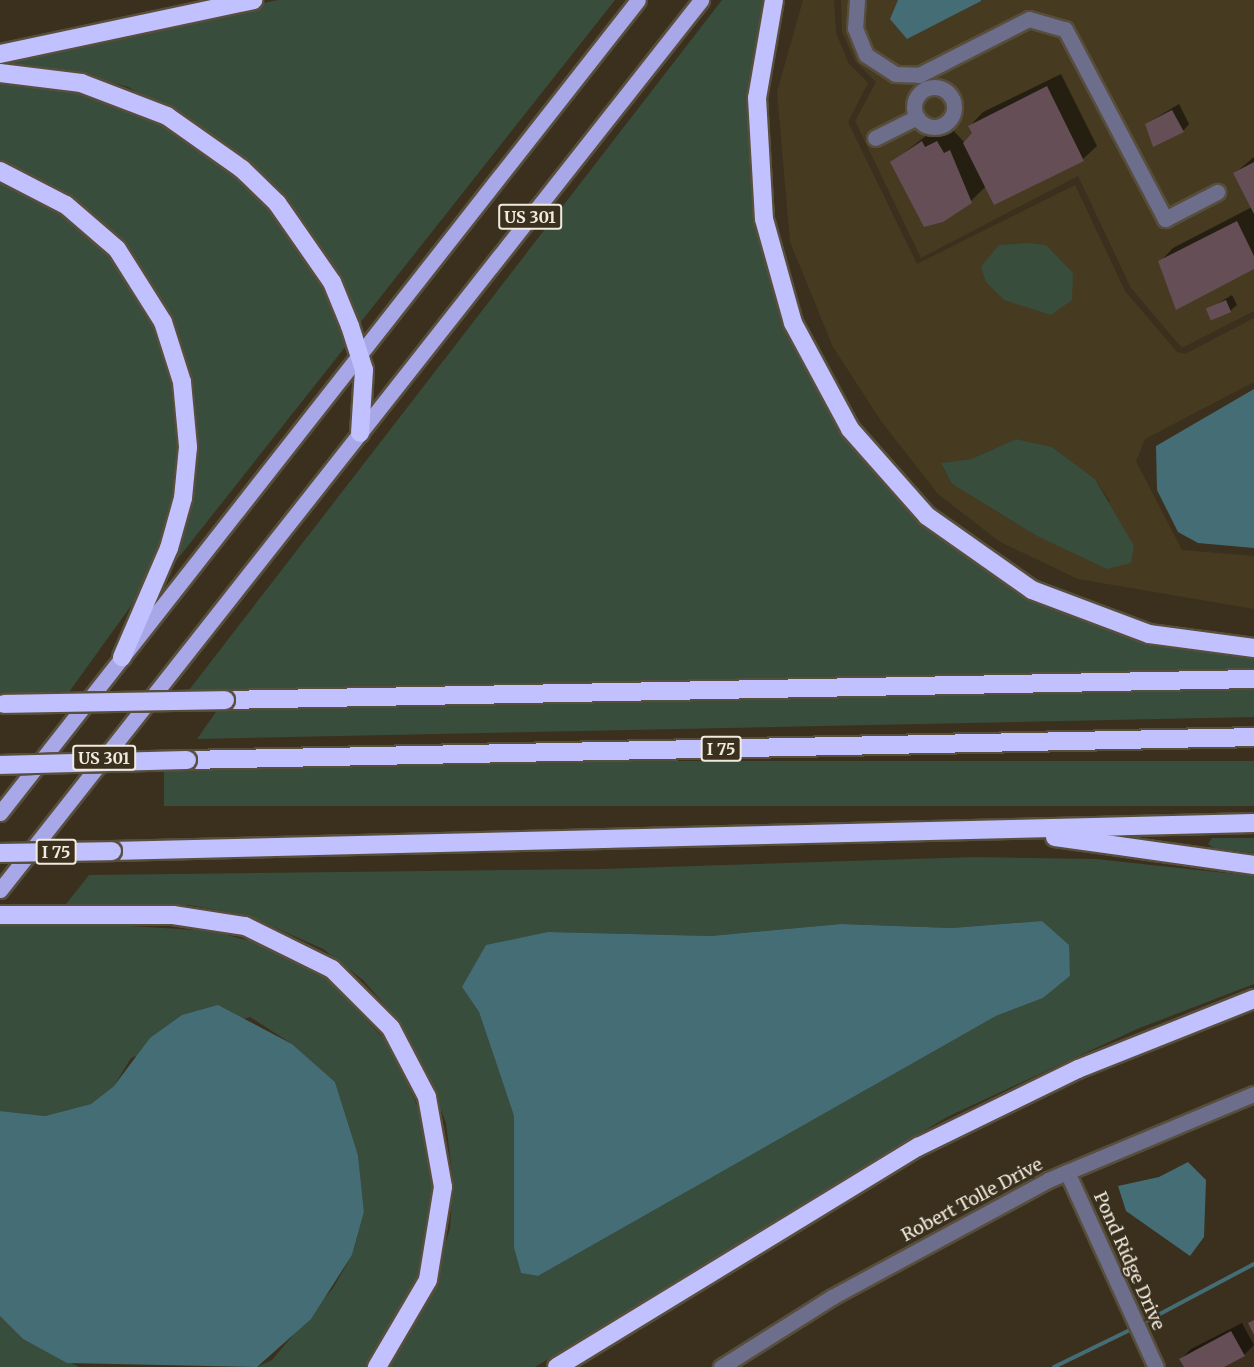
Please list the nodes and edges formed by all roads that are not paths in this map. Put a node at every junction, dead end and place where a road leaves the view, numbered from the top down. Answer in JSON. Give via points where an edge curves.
{"nodes":[{"id":1,"x":254,"y":0,"type":"edge"},
{"id":2,"x":638,"y":0,"type":"edge"},
{"id":3,"x":701,"y":0,"type":"edge"},
{"id":4,"x":774,"y":0,"type":"edge"},
{"id":5,"x":857,"y":0,"type":"edge"},
{"id":6,"x":0,"y":54,"type":"edge"},
{"id":7,"x":0,"y":73,"type":"edge"},
{"id":8,"x":922,"y":82,"type":"junction"},
{"id":9,"x":917,"y":117,"type":"junction"},
{"id":10,"x":875,"y":138,"type":"dead end"},
{"id":11,"x":0,"y":171,"type":"edge"},
{"id":12,"x":1217,"y":192,"type":"dead end"},
{"id":13,"x":360,"y":355,"type":"junction"},
{"id":14,"x":360,"y":433,"type":"junction"},
{"id":15,"x":1254,"y":648,"type":"edge"},
{"id":16,"x":122,"y":657,"type":"junction"},
{"id":17,"x":1254,"y":679,"type":"edge"},
{"id":18,"x":2,"y":704,"type":"edge"},
{"id":19,"x":1254,"y":737,"type":"edge"},
{"id":20,"x":0,"y":765,"type":"edge"},
{"id":21,"x":0,"y":813,"type":"edge"},
{"id":22,"x":1254,"y":823,"type":"edge"},
{"id":23,"x":1000,"y":830,"type":"junction"},
{"id":24,"x":0,"y":853,"type":"edge"},
{"id":25,"x":1254,"y":865,"type":"edge"},
{"id":26,"x":0,"y":890,"type":"edge"},
{"id":27,"x":0,"y":915,"type":"edge"},
{"id":28,"x":1254,"y":999,"type":"edge"},
{"id":29,"x":1254,"y":1094,"type":"edge"},
{"id":30,"x":1067,"y":1172,"type":"junction"},
{"id":31,"x":377,"y":1367,"type":"edge"},
{"id":32,"x":557,"y":1367,"type":"edge"},
{"id":33,"x":722,"y":1367,"type":"edge"},
{"id":34,"x":1156,"y":1367,"type":"edge"}],
"edges":[{"from":1,"to":6,"type":"highway"},
{"from":2,"to":13,"type":"main road","number":"US 301"},
{"from":3,"to":14,"type":"main road","number":"US 301"},
{"from":4,"to":15,"type":"highway","via":[[757,98],[764,219],[793,323],[850,429],[927,516],[1032,590],[1149,634]]},
{"from":5,"to":8,"type":"street","via":[[855,28],[866,55],[895,74]]},
{"from":7,"to":13,"type":"highway","via":[[81,83],[132,100],[198,134],[242,169],[307,241],[332,282]]},
{"from":8,"to":9,"type":"street","via":[[915,101]]},
{"from":8,"to":9,"type":"street","via":[[944,89],[954,110],[938,127]]},
{"from":8,"to":12,"type":"street","via":[[1029,19],[1048,21],[1065,29],[1165,219]]},
{"from":9,"to":10,"type":"street"},
{"from":11,"to":16,"type":"highway","via":[[66,205],[117,249],[163,322],[182,382],[188,447],[183,498],[170,548]]},
{"from":13,"to":14,"type":"highway","via":[[366,384]]},
{"from":13,"to":16,"type":"main road","number":"US 301"},
{"from":14,"to":26,"type":"main road","number":"US 301"},
{"from":16,"to":21,"type":"main road","number":"US 301"},
{"from":17,"to":18,"type":"highway","bridge":true},
{"from":19,"to":20,"type":"highway","number":"I 75","bridge":true},
{"from":22,"to":23,"type":"highway","number":"I 75"},
{"from":23,"to":24,"type":"highway","number":"I 75","bridge":true},
{"from":23,"to":25,"type":"highway"},
{"from":27,"to":31,"type":"highway","via":[[173,915],[245,926],[332,969],[392,1028],[427,1097],[443,1187],[428,1280],[397,1342]]},
{"from":28,"to":32,"type":"highway","via":[[1078,1069],[918,1147]]},
{"from":29,"to":30,"type":"street","name":"Robert Tolle Drive"},
{"from":30,"to":33,"type":"street","name":"Robert Tolle Drive","via":[[832,1297]]},
{"from":30,"to":34,"type":"street","name":"Pond Ridge Drive"}]}
